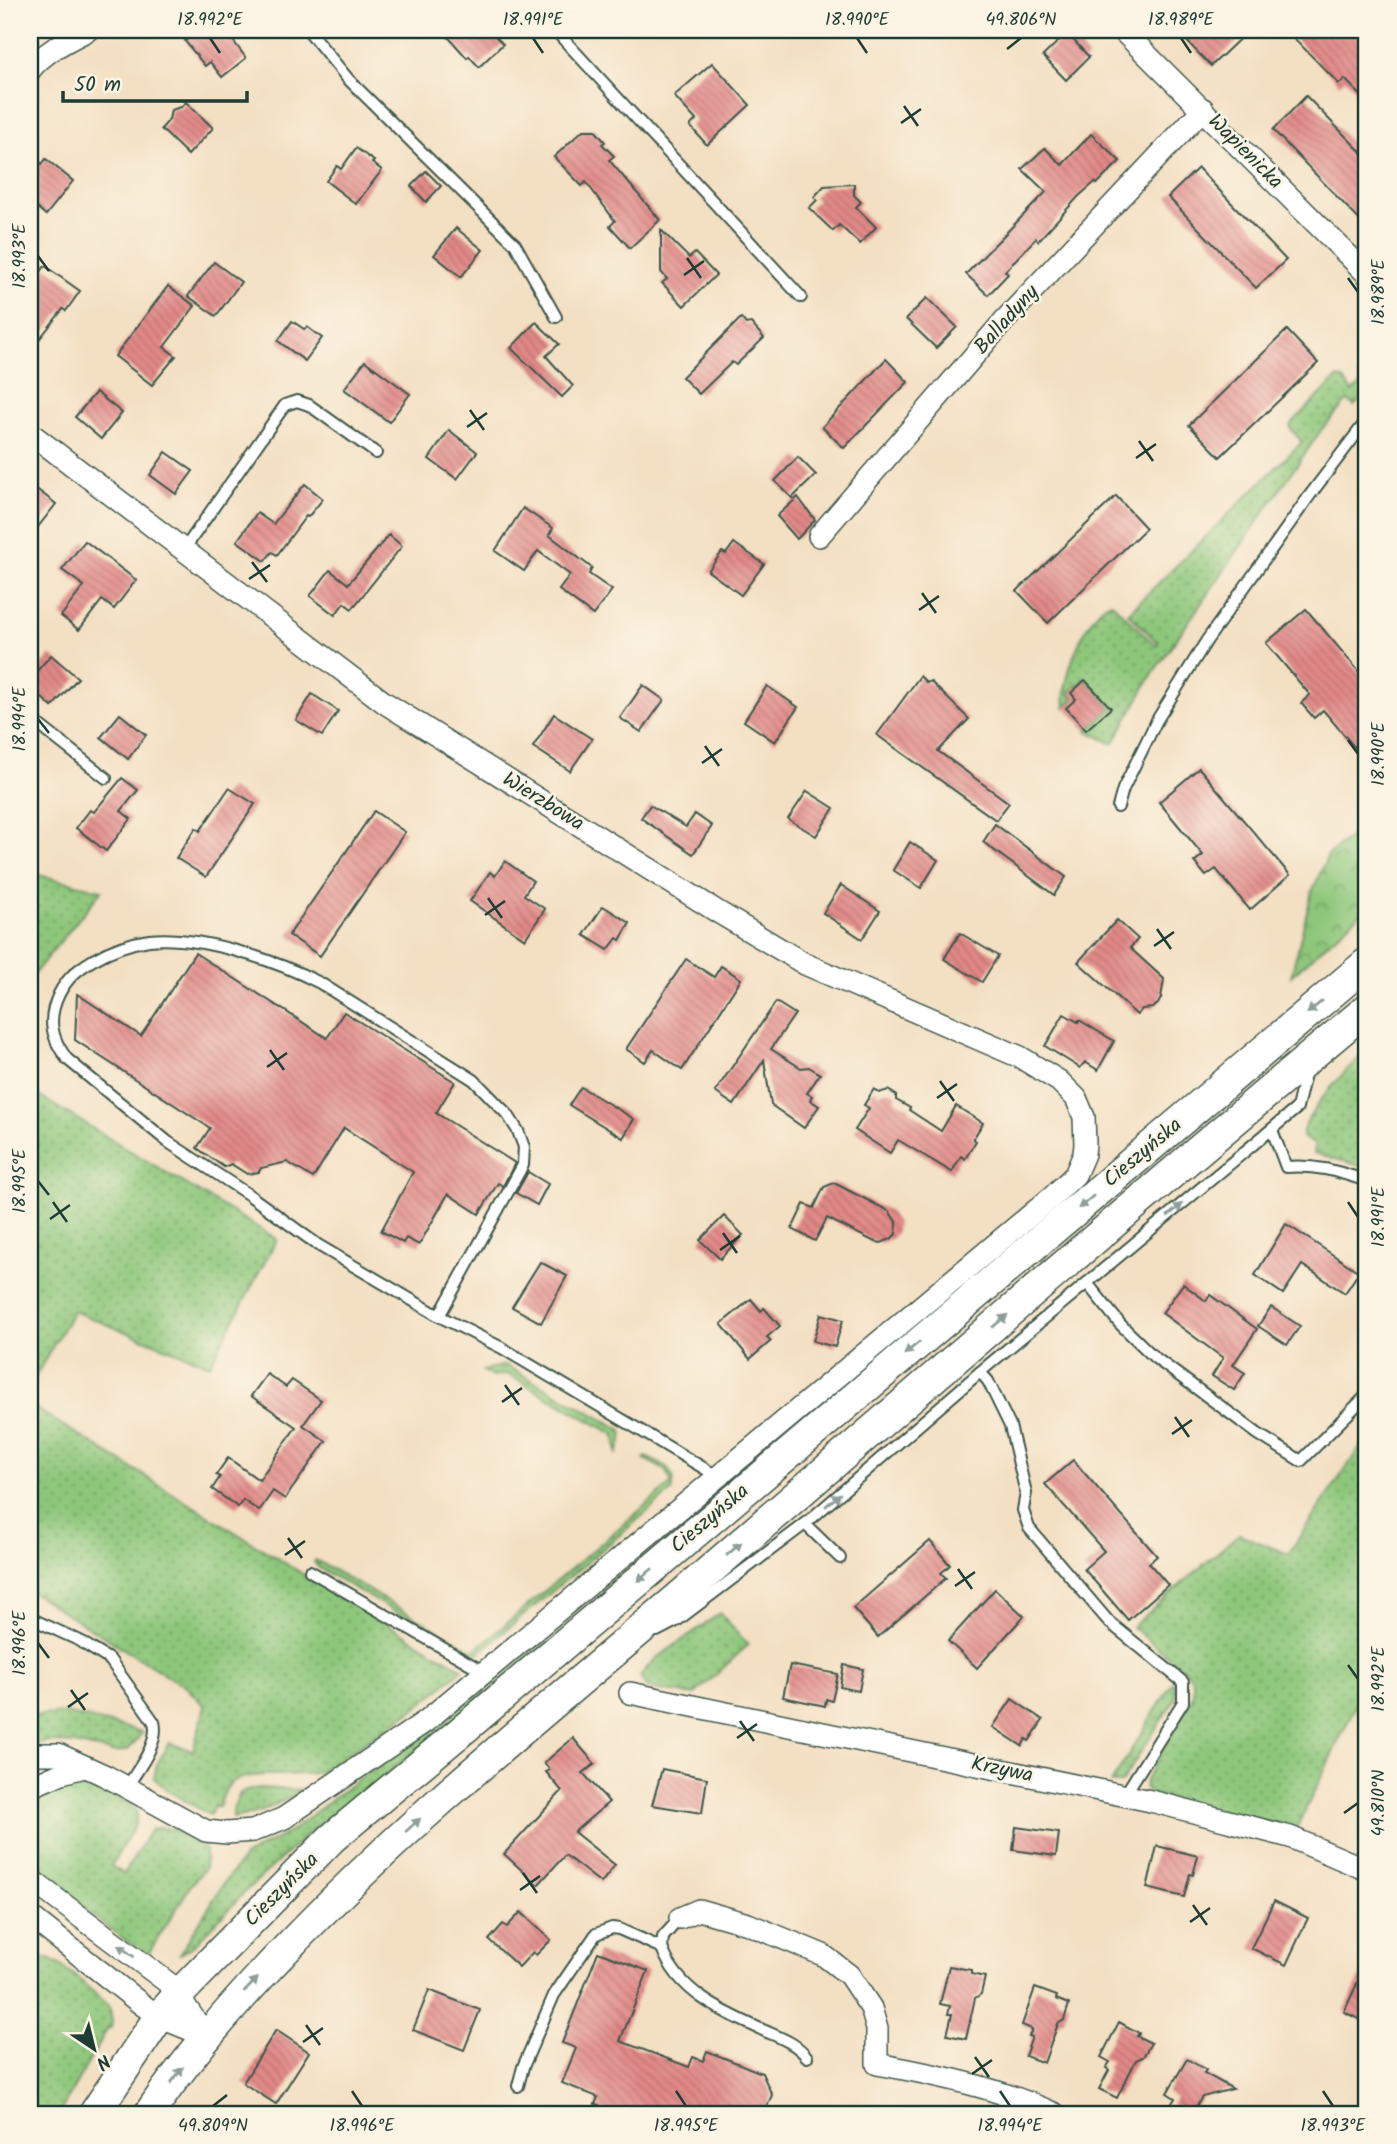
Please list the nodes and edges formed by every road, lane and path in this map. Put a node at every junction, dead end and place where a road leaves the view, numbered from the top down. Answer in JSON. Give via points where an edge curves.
{"nodes":[{"id":1,"x":88,"y":30,"type":"edge"},
{"id":2,"x":308,"y":30,"type":"edge"},
{"id":3,"x":555,"y":30,"type":"edge"},
{"id":4,"x":1122,"y":30,"type":"edge"},
{"id":5,"x":30,"y":70,"type":"edge"},
{"id":6,"x":1203,"y":109,"type":"junction"},
{"id":7,"x":1367,"y":274,"type":"edge"},
{"id":8,"x":801,"y":297,"type":"dead end"},
{"id":9,"x":556,"y":317,"type":"dead end"},
{"id":10,"x":1367,"y":419,"type":"edge"},
{"id":11,"x":30,"y":433,"type":"edge"},
{"id":12,"x":376,"y":453,"type":"dead end"},
{"id":13,"x":819,"y":536,"type":"dead end"},
{"id":14,"x":183,"y":551,"type":"junction"},
{"id":15,"x":30,"y":718,"type":"edge"},
{"id":16,"x":106,"y":778,"type":"dead end"},
{"id":17,"x":1118,"y":807,"type":"dead end"},
{"id":18,"x":1367,"y":963,"type":"edge"},
{"id":19,"x":1367,"y":1009,"type":"edge"},
{"id":20,"x":1309,"y":1058,"type":"junction"},
{"id":21,"x":1272,"y":1130,"type":"junction"},
{"id":22,"x":1367,"y":1181,"type":"edge"},
{"id":23,"x":1087,"y":1283,"type":"junction"},
{"id":24,"x":439,"y":1316,"type":"junction"},
{"id":25,"x":980,"y":1372,"type":"junction"},
{"id":26,"x":1367,"y":1395,"type":"edge"},
{"id":27,"x":717,"y":1476,"type":"junction"},
{"id":28,"x":805,"y":1524,"type":"junction"},
{"id":29,"x":840,"y":1558,"type":"dead end"},
{"id":30,"x":310,"y":1571,"type":"dead end"},
{"id":31,"x":30,"y":1618,"type":"edge"},
{"id":32,"x":597,"y":1665,"type":"junction"},
{"id":33,"x":486,"y":1673,"type":"junction"},
{"id":34,"x":630,"y":1693,"type":"dead end"},
{"id":35,"x":30,"y":1757,"type":"edge"},
{"id":36,"x":84,"y":1767,"type":"junction"},
{"id":37,"x":30,"y":1787,"type":"edge"},
{"id":38,"x":127,"y":1787,"type":"junction"},
{"id":39,"x":1124,"y":1796,"type":"junction"},
{"id":40,"x":1367,"y":1871,"type":"edge"},
{"id":41,"x":30,"y":1879,"type":"edge"},
{"id":42,"x":30,"y":1916,"type":"edge"},
{"id":43,"x":680,"y":1919,"type":"joint"},
{"id":44,"x":40,"y":1933,"type":"edge"},
{"id":45,"x":662,"y":1948,"type":"junction"},
{"id":46,"x":179,"y":1994,"type":"junction"},
{"id":47,"x":159,"y":2017,"type":"junction"},
{"id":48,"x":206,"y":2036,"type":"junction"},
{"id":49,"x":807,"y":2057,"type":"dead end"},
{"id":50,"x":518,"y":2086,"type":"dead end"},
{"id":51,"x":94,"y":2114,"type":"edge"},
{"id":52,"x":149,"y":2114,"type":"edge"},
{"id":53,"x":1055,"y":2114,"type":"edge"}],
"edges":[{"from":1,"to":5,"type":"street","via":[[48,52]]},
{"from":2,"to":9,"type":"lane","via":[[348,79],[515,244]]},
{"from":3,"to":8,"type":"lane"},
{"from":4,"to":6,"type":"street","name":"Wapienicka"},
{"from":6,"to":7,"type":"street","name":"Wapienicka"},
{"from":6,"to":13,"type":"street","name":"Balladyny","via":[[1003,322]]},
{"from":10,"to":17,"type":"lane","via":[[1207,640],[1157,720]]},
{"from":11,"to":14,"type":"street","name":"Wierzbowa"},
{"from":12,"to":14,"type":"lane","via":[[309,405],[297,401],[285,405]]},
{"from":14,"to":27,"type":"street","name":"Wierzbowa","via":[[385,703],[718,912],[805,964],[1029,1063],[1076,1098],[1084,1117],[1084,1154],[1075,1175]]},
{"from":15,"to":16,"type":"lane"},
{"from":18,"to":46,"type":"main road","name":"Cieszyńska","one_way":true,"via":[[332,1838]]},
{"from":19,"to":20,"type":"main road","name":"Cieszyńska"},
{"from":20,"to":21,"type":"lane","via":[[1297,1108]]},
{"from":32,"to":20,"type":"main road","name":"Cieszyńska","one_way":true},
{"from":21,"to":22,"type":"lane","via":[[1286,1167],[1325,1167]]},
{"from":23,"to":21,"type":"lane","one_way":true},
{"from":23,"to":25,"type":"lane"},
{"from":23,"to":26,"type":"lane","via":[[1154,1357],[1301,1461]]},
{"from":24,"to":24,"type":"lane","name":"Cieszyńska","via":[[523,1165],[524,1146],[518,1131],[474,1080],[320,982],[277,962],[195,942],[149,940],[123,946],[79,969],[65,983],[56,1001],[52,1027],[55,1042],[67,1059],[168,1142],[318,1245]]},
{"from":24,"to":27,"type":"lane","name":"Cieszyńska","via":[[502,1348]]},
{"from":28,"to":25,"type":"lane","one_way":true},
{"from":25,"to":39,"type":"lane","via":[[1010,1426],[1029,1528],[1109,1622],[1183,1682],[1183,1702]]},
{"from":27,"to":33,"type":"street"},
{"from":28,"to":29,"type":"lane"},
{"from":28,"to":32,"type":"lane","via":[[678,1620]]},
{"from":30,"to":33,"type":"lane"},
{"from":31,"to":38,"type":"lane","via":[[110,1660],[155,1722],[152,1743]]},
{"from":48,"to":32,"type":"main road","name":"Cieszyńska","one_way":true,"via":[[358,1875]]},
{"from":33,"to":38,"type":"street","via":[[426,1721],[292,1814],[253,1831],[206,1831]]},
{"from":34,"to":39,"type":"street","name":"Krzywa"},
{"from":35,"to":36,"type":"street","via":[[58,1754]]},
{"from":36,"to":37,"type":"street"},
{"from":36,"to":38,"type":"street"},
{"from":39,"to":40,"type":"street","name":"Krzywa","via":[[1290,1837]]},
{"from":46,"to":41,"type":"street","one_way":true},
{"from":42,"to":44,"type":"street"},
{"from":43,"to":45,"type":"lane","via":[[663,1937]]},
{"from":43,"to":53,"type":"street","via":[[699,1910],[748,1924],[823,1955],[849,1975],[871,2008],[877,2029],[877,2064],[974,2085]]},
{"from":44,"to":47,"type":"street"},
{"from":45,"to":49,"type":"lane","via":[[673,1970],[705,2001],[797,2046]]},
{"from":45,"to":50,"type":"lane","via":[[618,1929],[596,1934],[554,1995]]},
{"from":46,"to":47,"type":"main road","name":"Cieszyńska"},
{"from":46,"to":48,"type":"street"},
{"from":47,"to":48,"type":"street"},
{"from":47,"to":51,"type":"main road","name":"Cieszyńska"},
{"from":52,"to":48,"type":"main road","name":"Cieszyńska","one_way":true}]}
